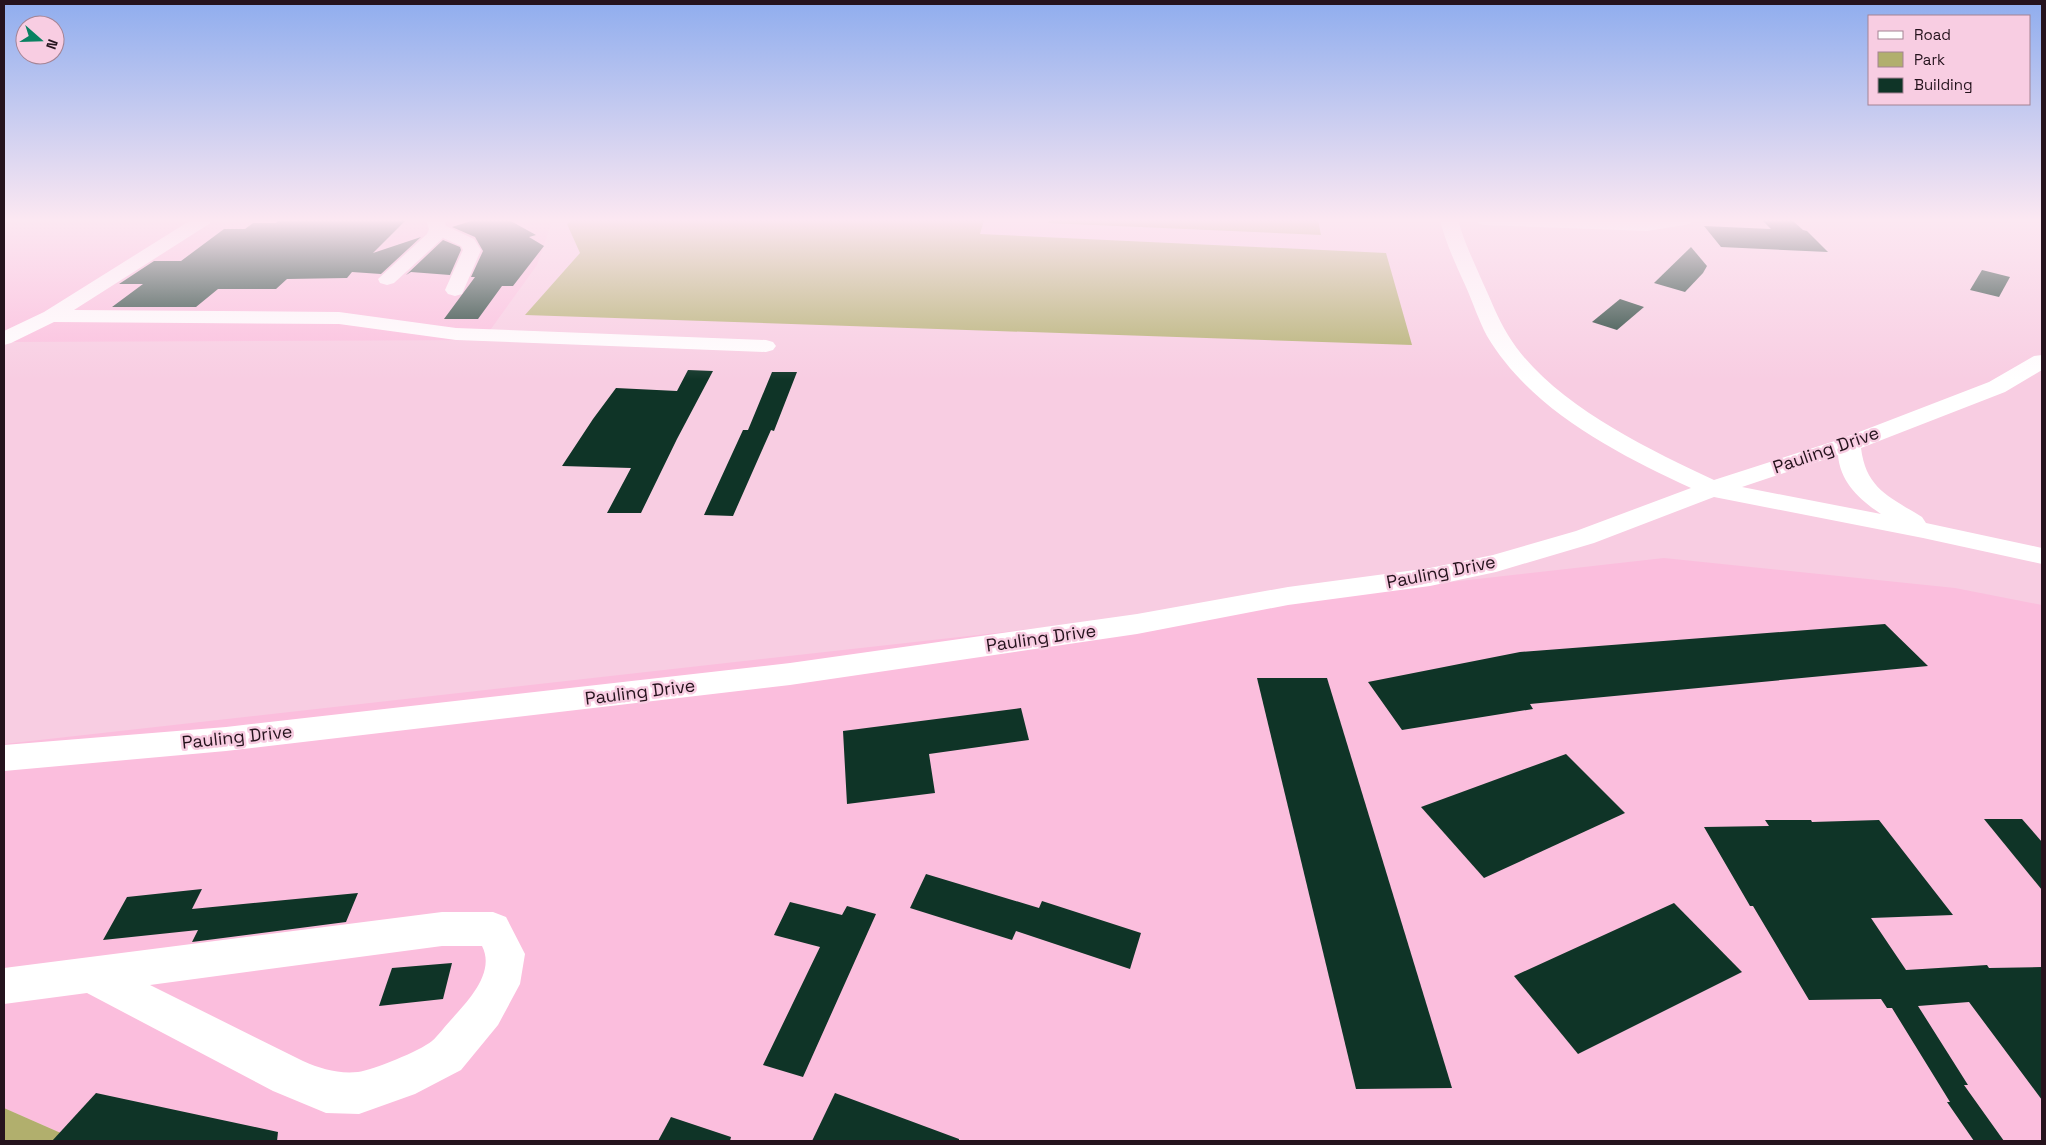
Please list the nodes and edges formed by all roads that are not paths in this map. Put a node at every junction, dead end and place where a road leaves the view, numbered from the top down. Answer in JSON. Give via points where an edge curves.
{"nodes":[{"id":1,"x":119,"y":273,"type":"edge"},
{"id":2,"x":393,"y":273,"type":"edge"},
{"id":3,"x":462,"y":273,"type":"edge"},
{"id":4,"x":1469,"y":273,"type":"edge"},
{"id":5,"x":387,"y":279,"type":"dead end"},
{"id":6,"x":455,"y":290,"type":"dead end"},
{"id":7,"x":52,"y":316,"type":"junction"},
{"id":8,"x":4,"y":338,"type":"edge"},
{"id":9,"x":766,"y":346,"type":"dead end"},
{"id":10,"x":2042,"y":361,"type":"edge"},
{"id":11,"x":1849,"y":444,"type":"junction"},
{"id":12,"x":1712,"y":489,"type":"junction"},
{"id":13,"x":1923,"y":530,"type":"junction"},
{"id":14,"x":2042,"y":556,"type":"edge"},
{"id":15,"x":4,"y":758,"type":"edge"},
{"id":16,"x":91,"y":975,"type":"junction"},
{"id":17,"x":4,"y":986,"type":"edge"}],
"edges":[{"from":1,"to":7,"type":"street"},
{"from":2,"to":5,"type":"street"},
{"from":3,"to":6,"type":"street"},
{"from":4,"to":12,"type":"street","via":[[1497,335],[1534,382],[1601,431],[1651,460]]},
{"from":7,"to":8,"type":"street"},
{"from":7,"to":9,"type":"street","via":[[339,318],[456,334]]},
{"from":10,"to":11,"type":"street","name":"Pauling Drive","via":[[1998,387]]},
{"from":11,"to":12,"type":"street","name":"Pauling Drive"},
{"from":11,"to":13,"type":"street","via":[[1851,466],[1858,481],[1875,498]]},
{"from":12,"to":13,"type":"street"},
{"from":12,"to":15,"type":"street","name":"Pauling Drive","via":[[1585,537],[1496,563],[1430,577],[1288,596],[1137,624],[790,674],[226,739]]},
{"from":13,"to":14,"type":"street"},
{"from":16,"to":16,"type":"street","via":[[442,929],[494,930],[506,954],[500,984],[484,1012],[446,1056],[400,1079],[359,1093],[326,1092],[288,1076]]},
{"from":16,"to":17,"type":"street"}]}
